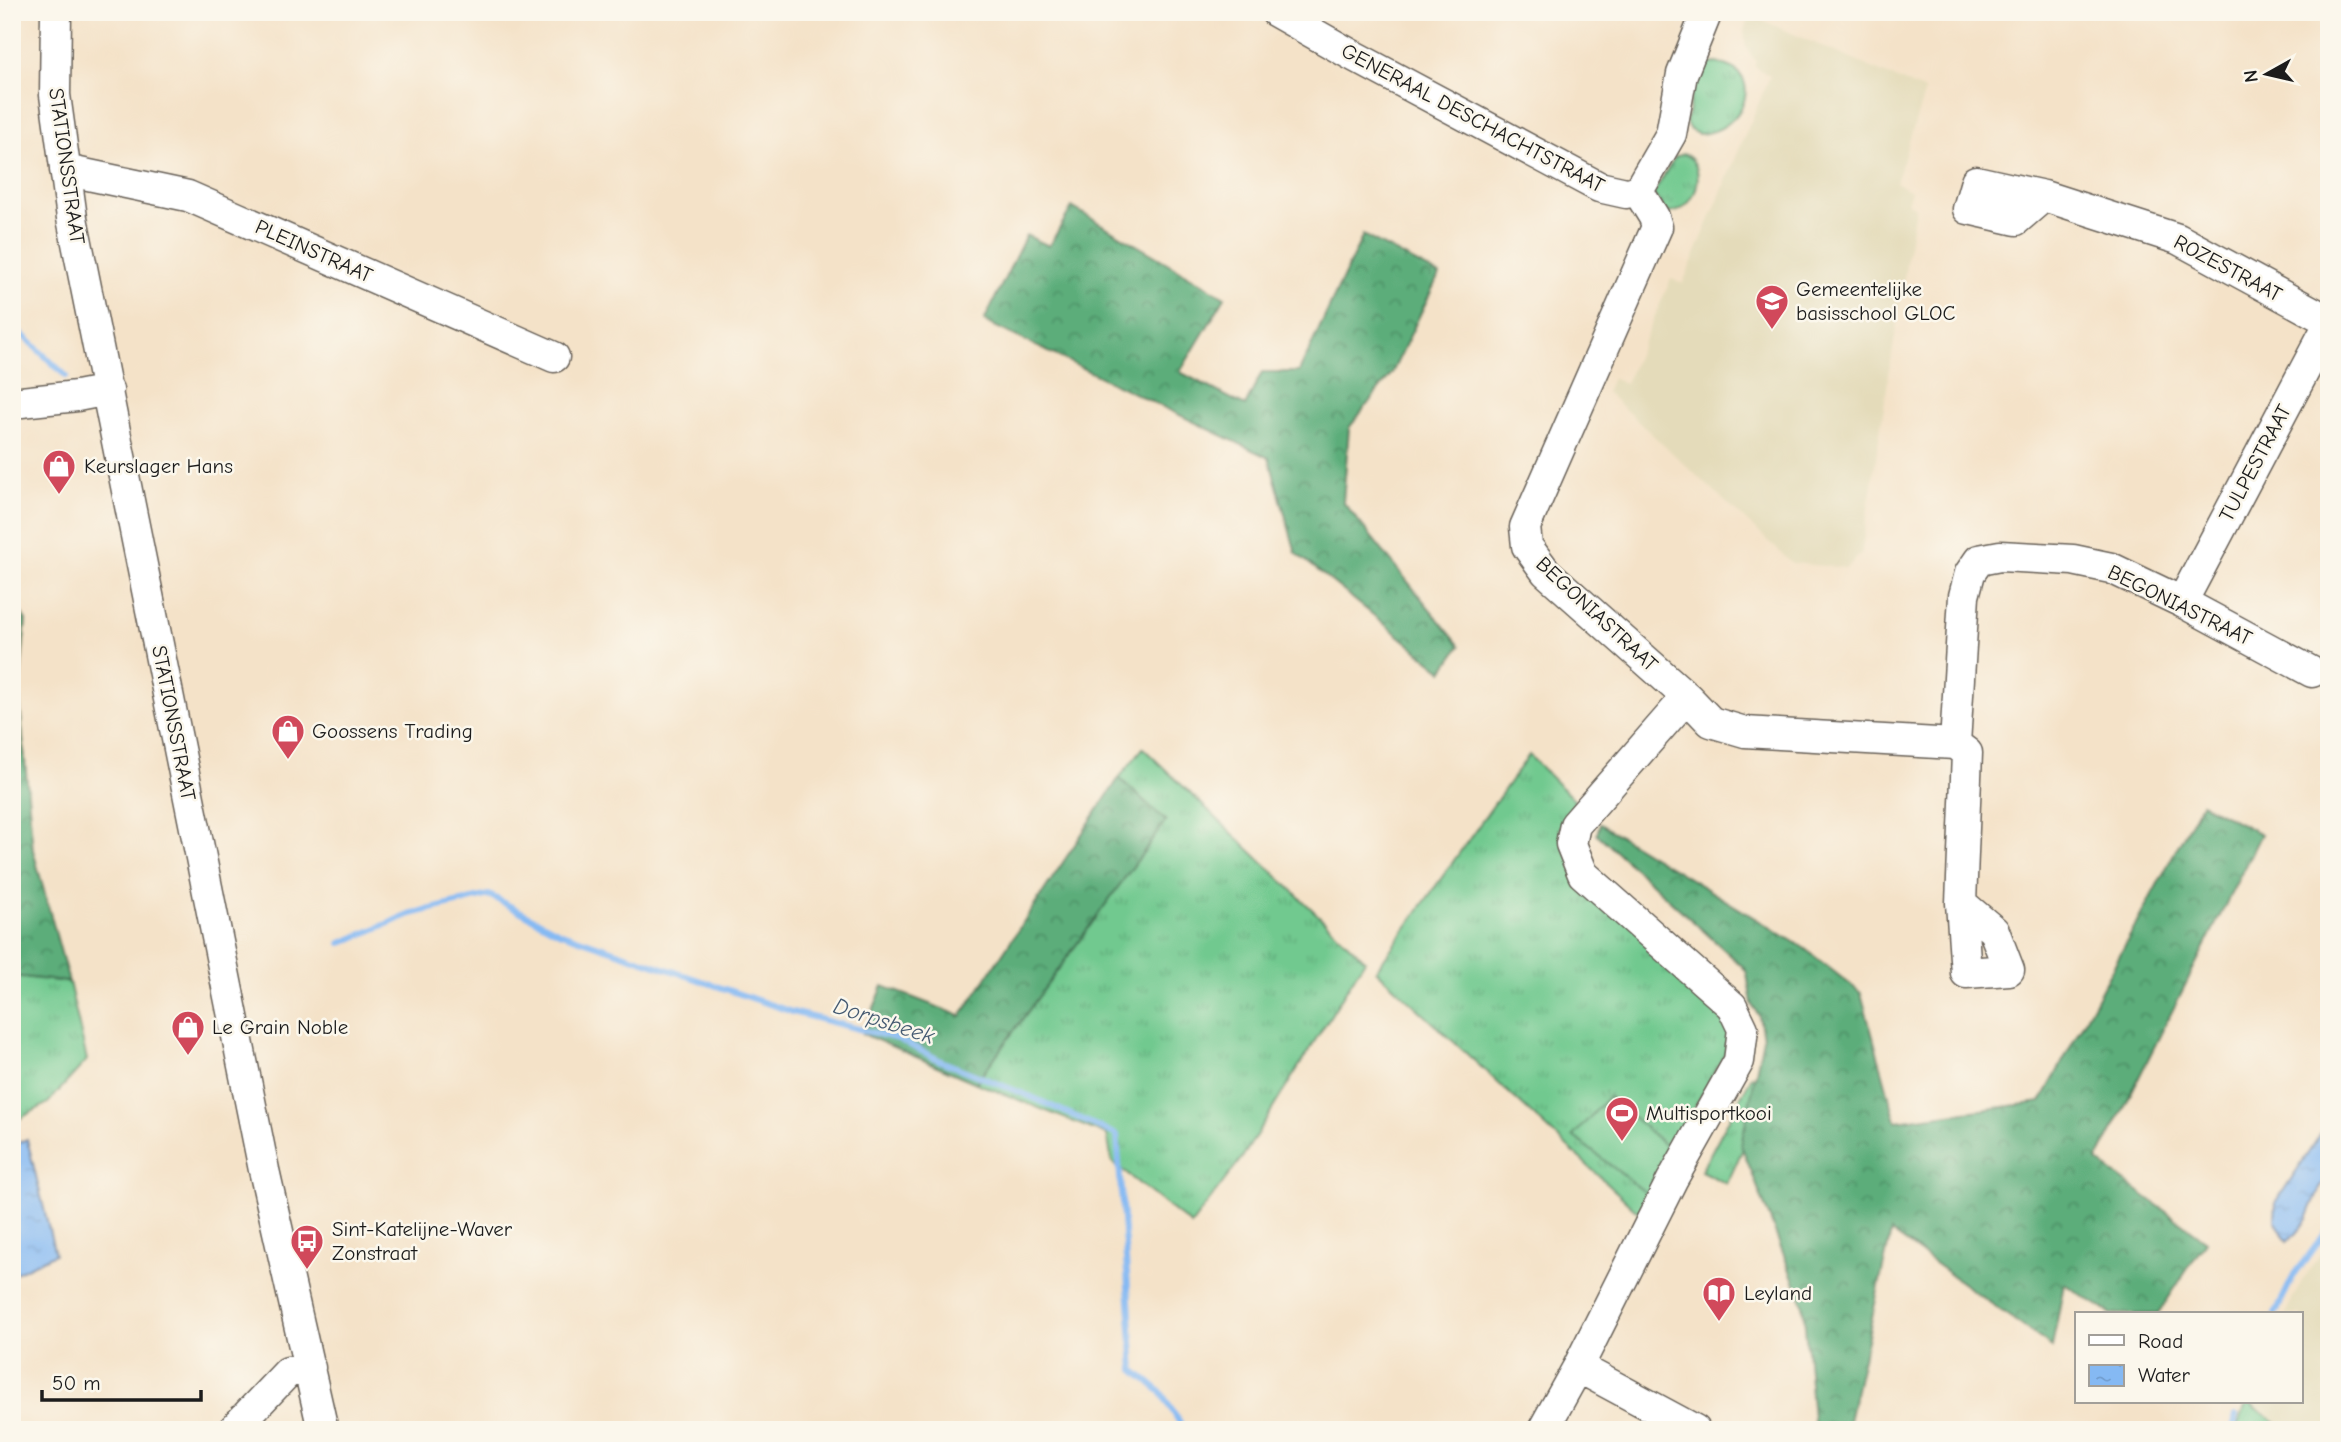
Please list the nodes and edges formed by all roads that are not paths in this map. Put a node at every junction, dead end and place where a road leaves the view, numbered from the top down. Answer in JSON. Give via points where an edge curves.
{"nodes":[{"id":1,"x":56,"y":12,"type":"edge"},
{"id":2,"x":1276,"y":12,"type":"edge"},
{"id":3,"x":1707,"y":12,"type":"edge"},
{"id":4,"x":65,"y":170,"type":"junction"},
{"id":5,"x":1639,"y":191,"type":"junction"},
{"id":6,"x":2043,"y":196,"type":"dead end"},
{"id":7,"x":2329,"y":323,"type":"edge"},
{"id":8,"x":554,"y":357,"type":"dead end"},
{"id":9,"x":108,"y":390,"type":"junction"},
{"id":10,"x":12,"y":403,"type":"edge"},
{"id":11,"x":2182,"y":601,"type":"junction"},
{"id":12,"x":2312,"y":672,"type":"dead end"},
{"id":13,"x":1687,"y":697,"type":"junction"},
{"id":14,"x":1955,"y":744,"type":"junction"},
{"id":15,"x":1961,"y":903,"type":"dead end"},
{"id":16,"x":1578,"y":1367,"type":"junction"},
{"id":17,"x":310,"y":1368,"type":"junction"},
{"id":18,"x":1547,"y":1428,"type":"edge"},
{"id":19,"x":233,"y":1430,"type":"edge"},
{"id":20,"x":323,"y":1430,"type":"edge"},
{"id":21,"x":1695,"y":1430,"type":"edge"}],
"edges":[{"from":1,"to":4,"type":"street","name":"STATIONSSTRAAT","via":[[55,95]]},
{"from":2,"to":5,"type":"street","name":"GENERAAL DESCHACHTSTRAAT","via":[[1600,187]]},
{"from":3,"to":5,"type":"street","via":[[1682,74],[1671,134]]},
{"from":4,"to":8,"type":"street","name":"PLEINSTRAAT","via":[[188,196]]},
{"from":4,"to":9,"type":"street","name":"STATIONSSTRAAT"},
{"from":5,"to":13,"type":"street","name":"BEGONIASTRAAT","via":[[1657,227],[1525,527],[1527,546],[1546,572]]},
{"from":6,"to":7,"type":"street","name":"ROZESTRAAT","via":[[2178,239]]},
{"from":7,"to":11,"type":"street","name":"TULPESTRAAT"},
{"from":9,"to":10,"type":"street"},
{"from":9,"to":17,"type":"street","name":"STATIONSSTRAAT","via":[[261,1157]]},
{"from":11,"to":12,"type":"street","name":"BEGONIASTRAAT"},
{"from":11,"to":14,"type":"street","name":"BEGONIASTRAAT","via":[[2111,568],[2000,556],[1979,560],[1964,596]]},
{"from":13,"to":14,"type":"street","name":"BEGONIASTRAAT","via":[[1711,722],[1745,732]]},
{"from":13,"to":16,"type":"street","via":[[1575,825],[1571,844],[1583,874],[1732,1006],[1744,1030],[1739,1061],[1672,1180]]},
{"from":14,"to":15,"type":"street","name":"BEGONIASTRAAT","via":[[1967,753]]},
{"from":16,"to":18,"type":"street"},
{"from":16,"to":21,"type":"street"},
{"from":17,"to":19,"type":"street","via":[[288,1372]]},
{"from":17,"to":20,"type":"street","name":"STATIONSSTRAAT"}]}
